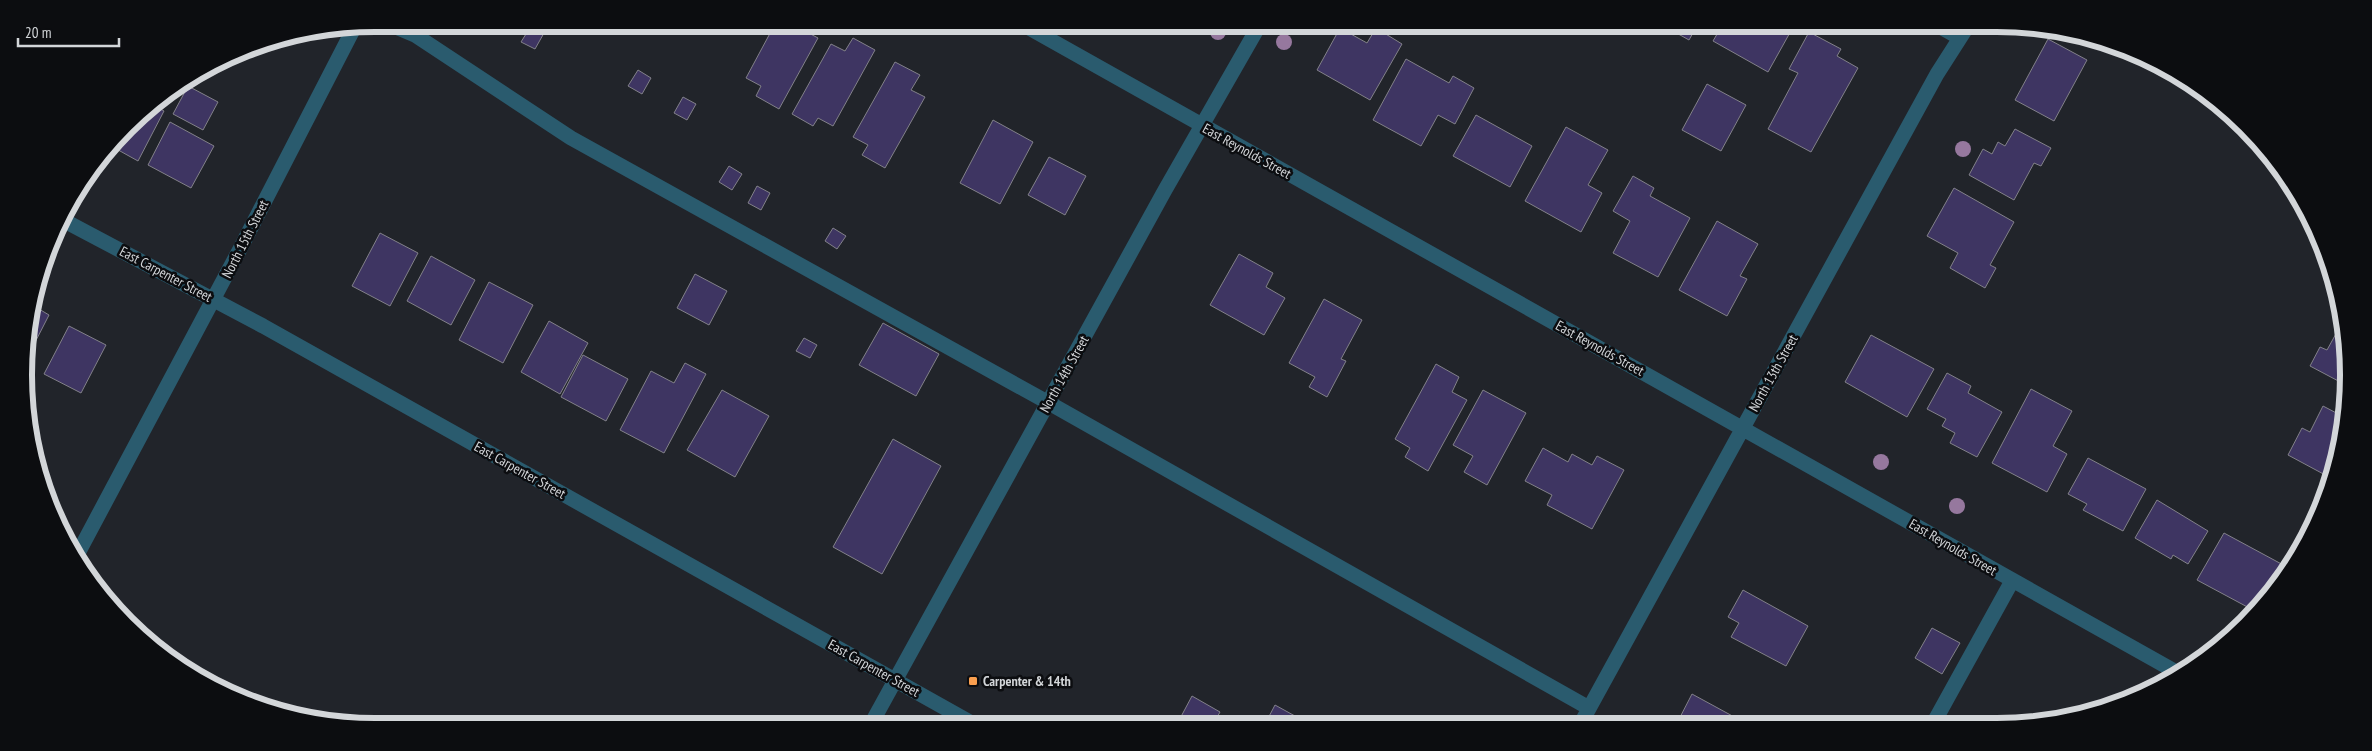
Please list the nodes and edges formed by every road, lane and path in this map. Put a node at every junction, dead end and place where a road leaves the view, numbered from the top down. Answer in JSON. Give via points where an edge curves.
{"nodes":[{"id":1,"x":408,"y":32,"type":"edge"},
{"id":2,"x":1036,"y":32,"type":"edge"},
{"id":3,"x":1256,"y":32,"type":"edge"},
{"id":4,"x":1949,"y":32,"type":"edge"},
{"id":5,"x":1964,"y":32,"type":"edge"},
{"id":6,"x":350,"y":33,"type":"edge"},
{"id":7,"x":1960,"y":38,"type":"junction"},
{"id":8,"x":1203,"y":126,"type":"junction"},
{"id":9,"x":69,"y":223,"type":"edge"},
{"id":10,"x":213,"y":299,"type":"junction"},
{"id":11,"x":1049,"y":403,"type":"junction"},
{"id":12,"x":1743,"y":428,"type":"junction"},
{"id":13,"x":80,"y":550,"type":"edge"},
{"id":14,"x":2012,"y":581,"type":"junction"},
{"id":15,"x":2173,"y":670,"type":"edge"},
{"id":16,"x":896,"y":680,"type":"junction"},
{"id":17,"x":1590,"y":708,"type":"junction"},
{"id":18,"x":875,"y":718,"type":"edge"},
{"id":19,"x":963,"y":718,"type":"edge"},
{"id":20,"x":1584,"y":718,"type":"edge"},
{"id":21,"x":1935,"y":718,"type":"edge"}],
"edges":[{"from":1,"to":11,"type":"street","via":[[570,138]]},
{"from":2,"to":8,"type":"street","name":"East Reynolds Street"},
{"from":3,"to":8,"type":"street","name":"North 14th Street"},
{"from":4,"to":7,"type":"street"},
{"from":5,"to":7,"type":"street","name":"North 13th Street"},
{"from":6,"to":10,"type":"street","name":"North 15th Street"},
{"from":7,"to":12,"type":"street","name":"North 13th Street"},
{"from":8,"to":11,"type":"street","name":"North 14th Street"},
{"from":8,"to":12,"type":"street","name":"East Reynolds Street"},
{"from":9,"to":10,"type":"street","name":"East Carpenter Street"},
{"from":10,"to":13,"type":"street","name":"North 15th Street"},
{"from":10,"to":16,"type":"street","name":"East Carpenter Street"},
{"from":11,"to":16,"type":"street","name":"North 14th Street"},
{"from":11,"to":17,"type":"street"},
{"from":12,"to":14,"type":"street","name":"East Reynolds Street"},
{"from":12,"to":17,"type":"street","name":"North 13th Street"},
{"from":14,"to":15,"type":"street","name":"East Reynolds Street"},
{"from":14,"to":21,"type":"street"},
{"from":16,"to":18,"type":"street","name":"North 14th Street"},
{"from":16,"to":19,"type":"street","name":"East Carpenter Street"},
{"from":17,"to":20,"type":"street","name":"North 13th Street"}]}
